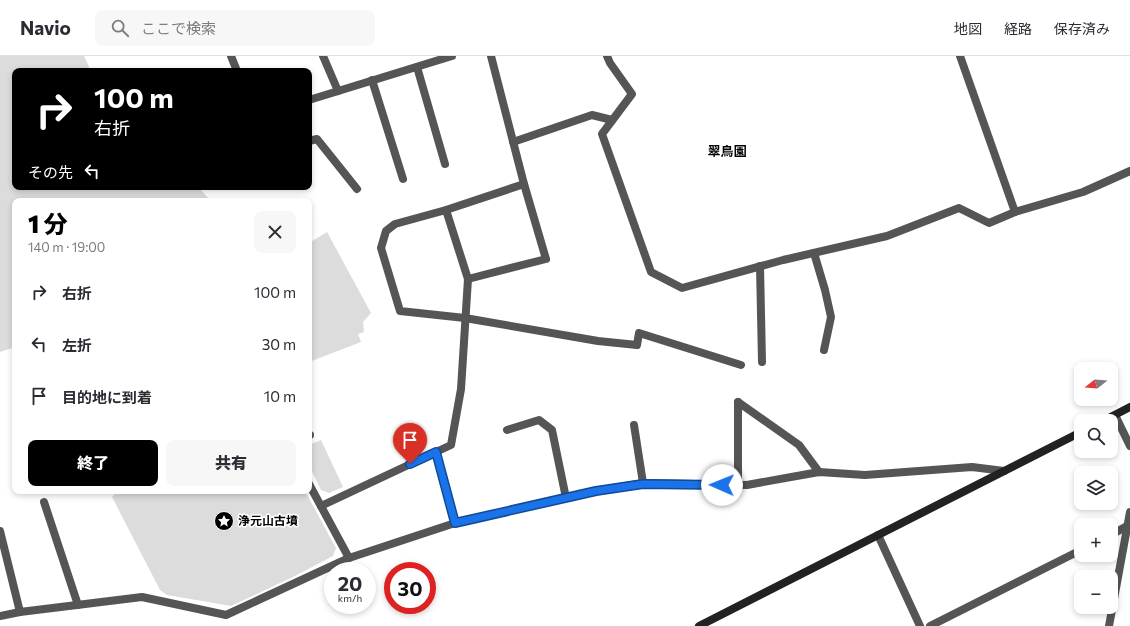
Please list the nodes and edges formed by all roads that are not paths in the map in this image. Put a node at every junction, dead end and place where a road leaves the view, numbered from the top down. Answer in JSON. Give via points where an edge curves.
{"nodes":[{"id":1,"x":231,"y":56,"type":"edge"},
{"id":2,"x":324,"y":56,"type":"edge"},
{"id":3,"x":452,"y":56,"type":"edge"},
{"id":4,"x":491,"y":56,"type":"edge"},
{"id":5,"x":607,"y":56,"type":"edge"},
{"id":6,"x":960,"y":56,"type":"edge"},
{"id":7,"x":417,"y":67,"type":"junction"},
{"id":8,"x":236,"y":68,"type":"edge"},
{"id":9,"x":372,"y":80,"type":"junction"},
{"id":10,"x":338,"y":91,"type":"junction"},
{"id":11,"x":312,"y":99,"type":"edge"},
{"id":12,"x":612,"y":120,"type":"junction"},
{"id":13,"x":312,"y":140,"type":"edge"},
{"id":14,"x":513,"y":142,"type":"junction"},
{"id":15,"x":445,"y":164,"type":"dead end"},
{"id":16,"x":1130,"y":171,"type":"edge"},
{"id":17,"x":403,"y":179,"type":"dead end"},
{"id":18,"x":524,"y":184,"type":"junction"},
{"id":19,"x":357,"y":189,"type":"dead end"},
{"id":20,"x":446,"y":210,"type":"junction"},
{"id":21,"x":1015,"y":212,"type":"junction"},
{"id":22,"x":814,"y":253,"type":"junction"},
{"id":23,"x":760,"y":266,"type":"junction"},
{"id":24,"x":468,"y":279,"type":"junction"},
{"id":25,"x":465,"y":318,"type":"junction"},
{"id":26,"x":824,"y":350,"type":"dead end"},
{"id":27,"x":762,"y":362,"type":"dead end"},
{"id":28,"x":741,"y":365,"type":"dead end"},
{"id":29,"x":1130,"y":407,"type":"edge"},
{"id":30,"x":1117,"y":414,"type":"edge"},
{"id":31,"x":1118,"y":421,"type":"edge"},
{"id":32,"x":634,"y":425,"type":"dead end"},
{"id":33,"x":507,"y":430,"type":"dead end"},
{"id":34,"x":1074,"y":436,"type":"edge"},
{"id":35,"x":1130,"y":446,"type":"edge"},
{"id":36,"x":436,"y":452,"type":"junction"},
{"id":37,"x":1004,"y":471,"type":"junction"},
{"id":38,"x":819,"y":472,"type":"junction"},
{"id":39,"x":643,"y":484,"type":"junction"},
{"id":40,"x":738,"y":485,"type":"junction"},
{"id":41,"x":312,"y":490,"type":"edge"},
{"id":42,"x":566,"y":498,"type":"junction"},
{"id":43,"x":44,"y":502,"type":"dead end"},
{"id":44,"x":321,"y":506,"type":"junction"},
{"id":45,"x":1130,"y":512,"type":"edge"},
{"id":46,"x":455,"y":523,"type":"junction"},
{"id":47,"x":1127,"y":526,"type":"junction"},
{"id":48,"x":0,"y":531,"type":"edge"},
{"id":49,"x":1118,"y":531,"type":"edge"},
{"id":50,"x":878,"y":535,"type":"junction"},
{"id":51,"x":1074,"y":554,"type":"edge"},
{"id":52,"x":349,"y":558,"type":"junction"},
{"id":53,"x":78,"y":605,"type":"junction"},
{"id":54,"x":20,"y":612,"type":"junction"},
{"id":55,"x":0,"y":616,"type":"edge"},
{"id":56,"x":699,"y":626,"type":"edge"},
{"id":57,"x":920,"y":626,"type":"edge"},
{"id":58,"x":930,"y":626,"type":"edge"},
{"id":59,"x":1109,"y":626,"type":"edge"}],
"edges":[{"from":1,"to":8,"type":"street"},
{"from":2,"to":10,"type":"street"},
{"from":3,"to":7,"type":"street"},
{"from":4,"to":14,"type":"street"},
{"from":5,"to":12,"type":"street","via":[[632,94]]},
{"from":6,"to":21,"type":"street"},
{"from":7,"to":9,"type":"street"},
{"from":7,"to":15,"type":"street"},
{"from":9,"to":10,"type":"street"},
{"from":9,"to":17,"type":"street"},
{"from":10,"to":11,"type":"street"},
{"from":12,"to":14,"type":"street","via":[[592,115]]},
{"from":12,"to":23,"type":"street","via":[[602,134],[651,272],[682,288]]},
{"from":13,"to":19,"type":"street","via":[[317,139]]},
{"from":14,"to":18,"type":"street"},
{"from":16,"to":21,"type":"street","via":[[1083,192]]},
{"from":18,"to":20,"type":"street"},
{"from":18,"to":24,"type":"street","via":[[546,259]]},
{"from":20,"to":24,"type":"street"},
{"from":20,"to":25,"type":"street","via":[[395,224],[386,231],[381,248],[400,311]]},
{"from":21,"to":22,"type":"street","via":[[989,223],[959,208],[887,236]]},
{"from":22,"to":23,"type":"street"},
{"from":22,"to":26,"type":"street","via":[[831,317]]},
{"from":23,"to":27,"type":"street"},
{"from":24,"to":25,"type":"street"},
{"from":25,"to":28,"type":"street","via":[[598,341],[637,345],[639,333]]},
{"from":25,"to":36,"type":"street","via":[[461,390],[451,445]]},
{"from":29,"to":30,"type":"street"},
{"from":31,"to":35,"type":"street"},
{"from":32,"to":39,"type":"street"},
{"from":33,"to":42,"type":"street","via":[[539,420],[552,430]]},
{"from":34,"to":37,"type":"street"},
{"from":36,"to":44,"type":"street"},
{"from":36,"to":46,"type":"street"},
{"from":37,"to":38,"type":"street","via":[[972,467],[865,475]]},
{"from":37,"to":50,"type":"street"},
{"from":38,"to":40,"type":"street"},
{"from":38,"to":40,"type":"street","via":[[799,445],[738,402]]},
{"from":39,"to":40,"type":"street"},
{"from":39,"to":42,"type":"street"},
{"from":41,"to":44,"type":"street"},
{"from":42,"to":46,"type":"street"},
{"from":43,"to":53,"type":"street"},
{"from":44,"to":52,"type":"street"},
{"from":45,"to":47,"type":"street"},
{"from":46,"to":52,"type":"street"},
{"from":47,"to":49,"type":"street"},
{"from":47,"to":59,"type":"street"},
{"from":48,"to":54,"type":"street"},
{"from":50,"to":56,"type":"street"},
{"from":50,"to":57,"type":"street"},
{"from":51,"to":58,"type":"street"},
{"from":52,"to":53,"type":"street","via":[[226,615],[142,597]]},
{"from":53,"to":54,"type":"street"},
{"from":54,"to":55,"type":"street"}]}
